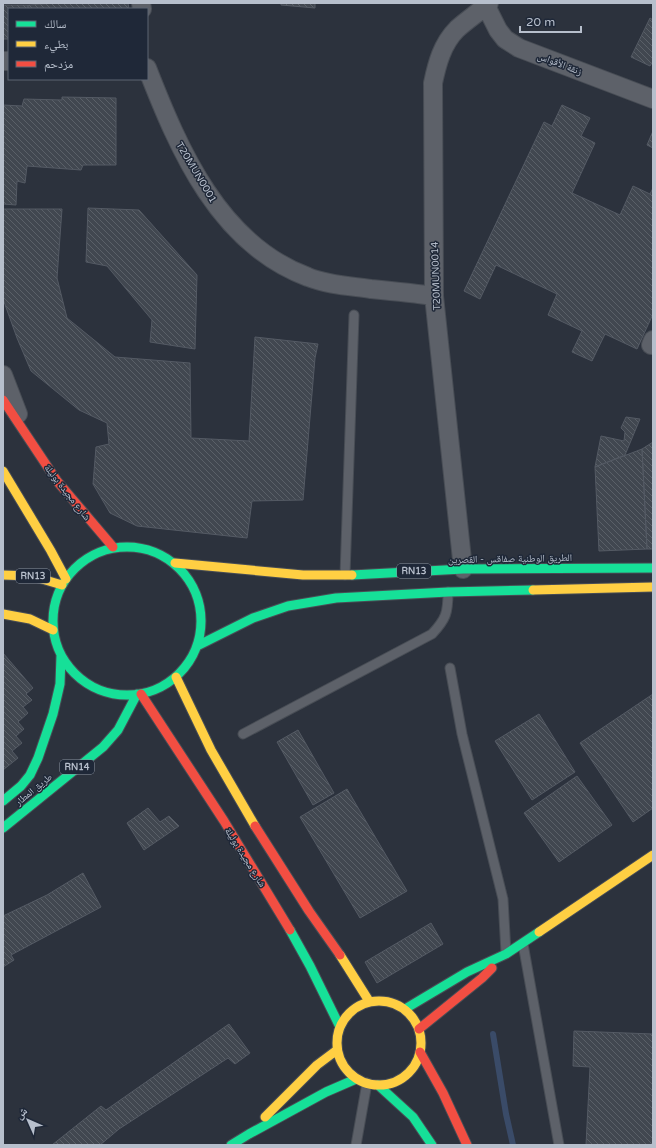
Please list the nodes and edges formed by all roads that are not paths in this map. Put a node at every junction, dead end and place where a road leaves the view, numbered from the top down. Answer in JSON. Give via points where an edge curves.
{"nodes":[{"id":1,"x":488,"y":4,"type":"edge"},
{"id":2,"x":148,"y":70,"type":"edge"},
{"id":3,"x":653,"y":99,"type":"edge"},
{"id":4,"x":434,"y":296,"type":"junction"},
{"id":5,"x":354,"y":316,"type":"dead end"},
{"id":6,"x":3,"y":375,"type":"edge"},
{"id":7,"x":3,"y":400,"type":"edge"},
{"id":8,"x":26,"y":435,"type":"junction"},
{"id":9,"x":3,"y":471,"type":"edge"},
{"id":10,"x":113,"y":548,"type":"junction"},
{"id":11,"x":175,"y":563,"type":"junction"},
{"id":12,"x":653,"y":568,"type":"edge"},
{"id":13,"x":462,"y":569,"type":"junction"},
{"id":14,"x":3,"y":575,"type":"edge"},
{"id":15,"x":345,"y":575,"type":"junction"},
{"id":16,"x":64,"y":582,"type":"junction"},
{"id":17,"x":653,"y":587,"type":"edge"},
{"id":18,"x":448,"y":592,"type":"junction"},
{"id":19,"x":3,"y":614,"type":"edge"},
{"id":20,"x":53,"y":630,"type":"junction"},
{"id":21,"x":197,"y":646,"type":"junction"},
{"id":22,"x":62,"y":656,"type":"junction"},
{"id":23,"x":450,"y":668,"type":"dead end"},
{"id":24,"x":176,"y":677,"type":"junction"},
{"id":25,"x":139,"y":694,"type":"junction"},
{"id":26,"x":243,"y":734,"type":"dead end"},
{"id":27,"x":3,"y":801,"type":"edge"},
{"id":28,"x":3,"y":828,"type":"edge"},
{"id":29,"x":653,"y":855,"type":"edge"},
{"id":30,"x":523,"y":943,"type":"junction"},
{"id":31,"x":506,"y":954,"type":"junction"},
{"id":32,"x":369,"y":1001,"type":"junction"},
{"id":33,"x":406,"y":1009,"type":"junction"},
{"id":34,"x":340,"y":1026,"type":"junction"},
{"id":35,"x":419,"y":1029,"type":"junction"},
{"id":36,"x":337,"y":1050,"type":"junction"},
{"id":37,"x":420,"y":1052,"type":"junction"},
{"id":38,"x":356,"y":1078,"type":"junction"},
{"id":39,"x":367,"y":1083,"type":"junction"},
{"id":40,"x":378,"y":1085,"type":"junction"},
{"id":41,"x":248,"y":1133,"type":"junction"},
{"id":42,"x":231,"y":1145,"type":"edge"},
{"id":43,"x":356,"y":1145,"type":"edge"},
{"id":44,"x":432,"y":1145,"type":"edge"},
{"id":45,"x":467,"y":1145,"type":"edge"},
{"id":46,"x":560,"y":1145,"type":"edge"}],
"edges":[{"from":1,"to":3,"type":"street","name":"زنقة الأقواس","via":[[498,30],[505,39],[519,48]]},
{"from":1,"to":4,"type":"street","name":"T20MUN0014","via":[[456,30],[445,44],[437,62],[433,83]]},
{"from":2,"to":4,"type":"street","name":"T20MUN0001","via":[[178,141],[200,182],[220,211],[264,254],[309,278],[339,285]]},
{"from":4,"to":13,"type":"street","name":"T20MUN0014"},
{"from":5,"to":15,"type":"lane"},
{"from":6,"to":8,"type":"street","name":"شارع مجيدة بوليلة"},
{"from":7,"to":8,"type":"main road","name":"شارع مجيدة بوليلة"},
{"from":8,"to":10,"type":"main road","name":"شارع مجيدة بوليلة","via":[[57,481]]},
{"from":9,"to":16,"type":"main road","via":[[51,551]]},
{"from":10,"to":11,"type":"main road","via":[[146,548],[162,554]]},
{"from":10,"to":16,"type":"main road","via":[[95,554],[78,564]]},
{"from":11,"to":15,"type":"main road","name":"الطريق الوطنية صفاقس - القصرين","number":"RN13","via":[[303,575]]},
{"from":11,"to":21,"type":"main road","via":[[190,580],[199,601],[202,624]]},
{"from":12,"to":13,"type":"main road","name":"الطريق الوطنية صفاقس - القصرين","number":"RN13"},
{"from":13,"to":15,"type":"main road","name":"الطريق الوطنية صفاقس - القصرين","number":"RN13"},
{"from":14,"to":16,"type":"main road","number":"RN13","via":[[32,576]]},
{"from":16,"to":20,"type":"main road","via":[[54,606]]},
{"from":17,"to":18,"type":"main road","number":"RN13"},
{"from":18,"to":21,"type":"main road","number":"RN13","via":[[336,598],[288,606],[253,618]]},
{"from":18,"to":26,"type":"lane","via":[[448,607],[442,622],[432,634]]},
{"from":19,"to":20,"type":"main road","via":[[30,618]]},
{"from":20,"to":22,"type":"main road"},
{"from":21,"to":24,"type":"main road","via":[[185,668]]},
{"from":22,"to":25,"type":"main road","via":[[75,674],[93,687],[114,694]]},
{"from":22,"to":27,"type":"main road","name":"طريق المطار","via":[[60,684],[53,714],[38,758],[30,775]]},
{"from":23,"to":31,"type":"lane","via":[[462,734],[503,899]]},
{"from":24,"to":25,"type":"main road","via":[[160,688]]},
{"from":24,"to":32,"type":"main road","via":[[211,750],[264,841]]},
{"from":25,"to":28,"type":"main road","name":"طريق المطار","number":"RN14","via":[[118,730],[103,747]]},
{"from":25,"to":34,"type":"main road","name":"شارع مجيدة بوليلة","via":[[206,791],[279,909]]},
{"from":29,"to":30,"type":"main road"},
{"from":30,"to":31,"type":"main road"},
{"from":30,"to":46,"type":"lane"},
{"from":31,"to":33,"type":"main road","via":[[467,972]]},
{"from":31,"to":35,"type":"main road","via":[[482,978]]},
{"from":32,"to":33,"type":"main road","via":[[382,1000]]},
{"from":32,"to":34,"type":"main road","via":[[357,1006]]},
{"from":33,"to":35,"type":"main road"},
{"from":34,"to":36,"type":"main road"},
{"from":35,"to":37,"type":"main road","via":[[422,1041]]},
{"from":36,"to":38,"type":"main road","via":[[347,1071]]},
{"from":36,"to":41,"type":"main road","via":[[317,1065]]},
{"from":37,"to":40,"type":"main road","via":[[410,1072],[390,1084]]},
{"from":37,"to":45,"type":"main road","via":[[443,1093]]},
{"from":38,"to":39,"type":"main road"},
{"from":38,"to":41,"type":"main road","via":[[337,1085]]},
{"from":39,"to":40,"type":"main road"},
{"from":39,"to":43,"type":"lane"},
{"from":40,"to":44,"type":"main road","via":[[413,1117]]},
{"from":41,"to":42,"type":"main road"}]}
